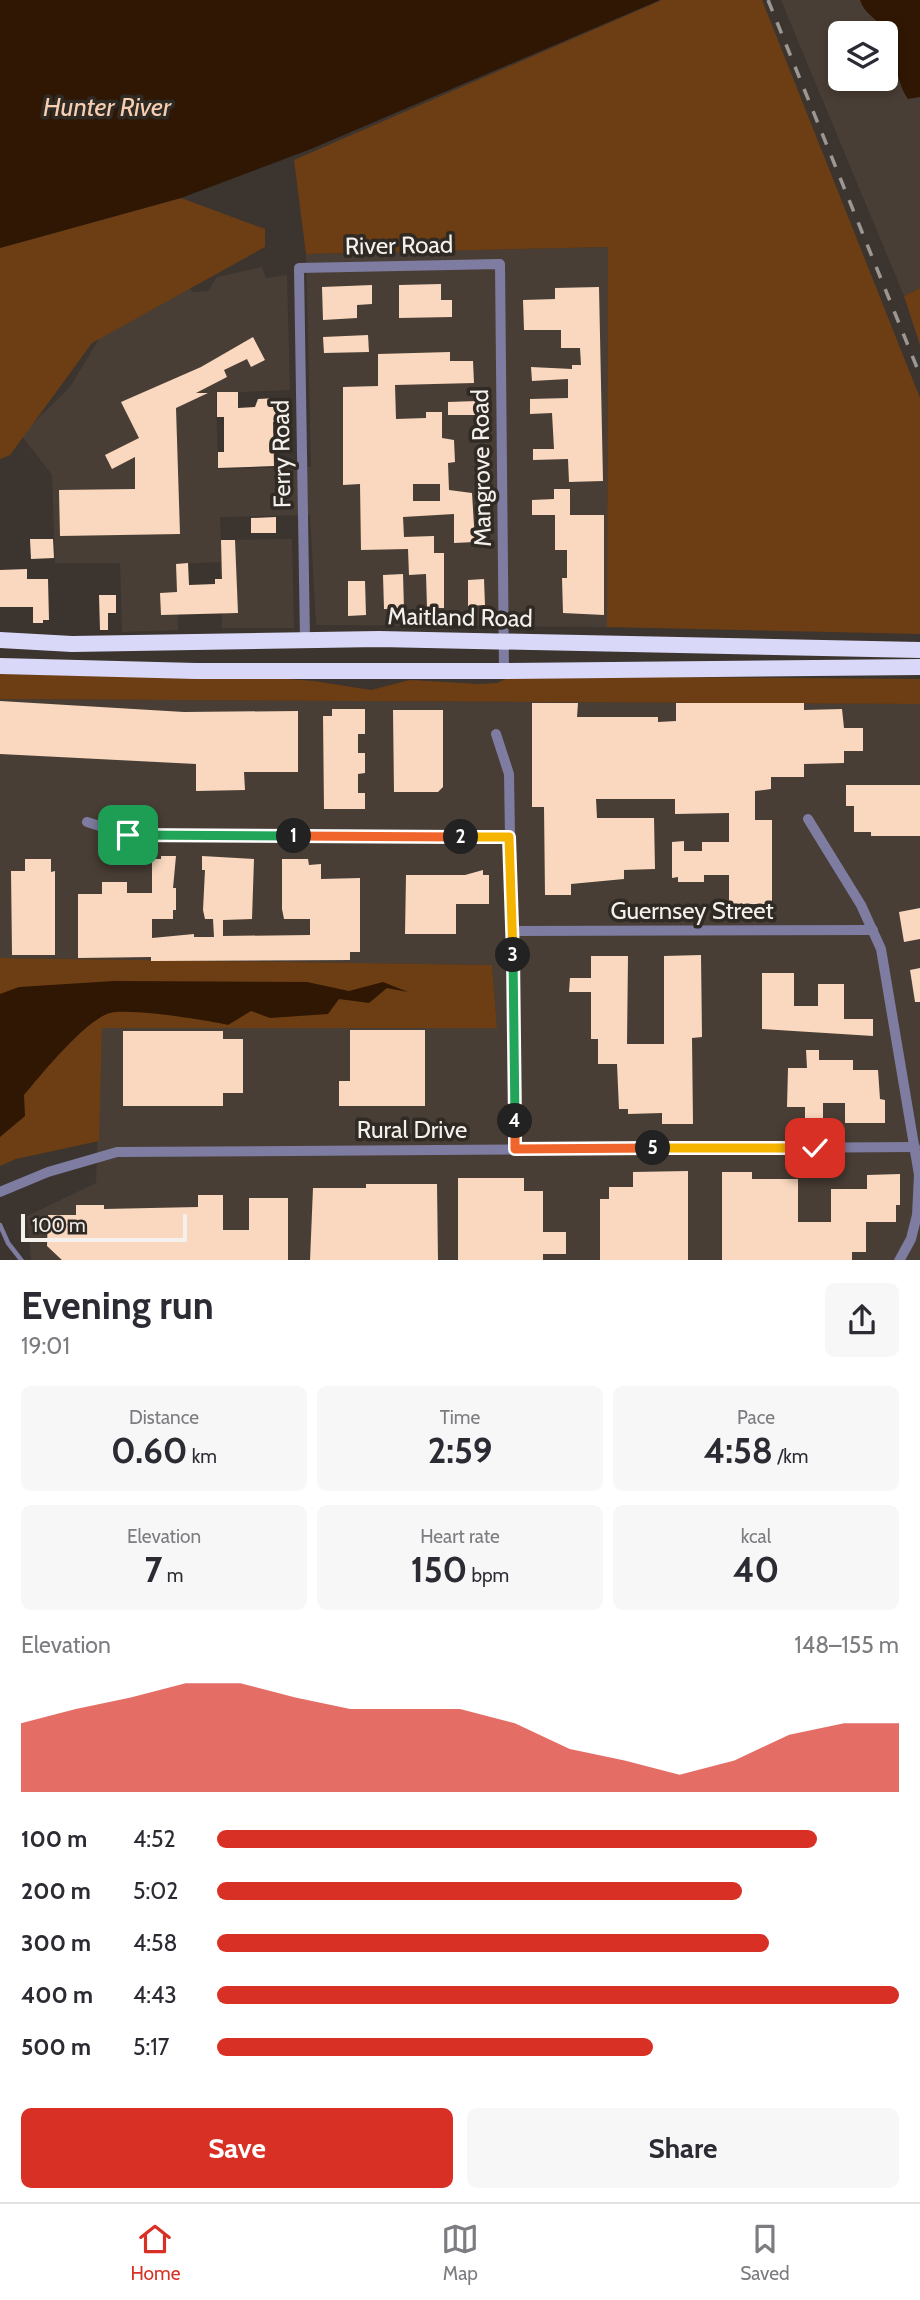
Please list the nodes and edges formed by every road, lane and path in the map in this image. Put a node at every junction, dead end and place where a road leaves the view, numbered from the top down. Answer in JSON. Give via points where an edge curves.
{"nodes":[{"id":1,"x":500,"y":264,"type":"joint"},
{"id":2,"x":299,"y":268,"type":"joint"},
{"id":3,"x":0,"y":640,"type":"edge"},
{"id":4,"x":305,"y":640,"type":"junction"},
{"id":5,"x":504,"y":640,"type":"junction"},
{"id":6,"x":920,"y":650,"type":"edge"},
{"id":7,"x":0,"y":666,"type":"edge"},
{"id":8,"x":920,"y":667,"type":"edge"},
{"id":9,"x":504,"y":671,"type":"junction"},
{"id":10,"x":496,"y":734,"type":"dead end"},
{"id":11,"x":807,"y":819,"type":"dead end"},
{"id":12,"x":86,"y":822,"type":"dead end"},
{"id":13,"x":509,"y":837,"type":"junction"},
{"id":14,"x":873,"y":930,"type":"junction"},
{"id":15,"x":512,"y":931,"type":"junction"},
{"id":16,"x":915,"y":1147,"type":"junction"},
{"id":17,"x":515,"y":1149,"type":"junction"},
{"id":18,"x":0,"y":1192,"type":"edge"},
{"id":19,"x":0,"y":1225,"type":"edge"},
{"id":20,"x":21,"y":1260,"type":"edge"},
{"id":21,"x":900,"y":1260,"type":"edge"}],
"edges":[{"from":1,"to":2,"type":"street","name":"River Road"},
{"from":1,"to":5,"type":"street","name":"Mangrove Road"},
{"from":2,"to":4,"type":"street","name":"Ferry Road"},
{"from":3,"to":4,"type":"highway","name":"Maitland Road"},
{"from":4,"to":5,"type":"highway","name":"Maitland Road"},
{"from":5,"to":6,"type":"highway","name":"Maitland Road"},
{"from":5,"to":9,"type":"street","name":"Mangrove Road"},
{"from":7,"to":9,"type":"highway"},
{"from":8,"to":9,"type":"highway"},
{"from":10,"to":13,"type":"street","via":[[509,774]]},
{"from":11,"to":14,"type":"street"},
{"from":12,"to":13,"type":"street","via":[[128,835]]},
{"from":13,"to":15,"type":"street"},
{"from":14,"to":15,"type":"street","name":"Guernsey Street"},
{"from":14,"to":16,"type":"street","via":[[881,949]]},
{"from":15,"to":17,"type":"street"},
{"from":16,"to":17,"type":"street","name":"Rural Drive"},
{"from":16,"to":21,"type":"street","via":[[917,1215]]},
{"from":17,"to":18,"type":"street","name":"Rural Drive","via":[[117,1152]]},
{"from":19,"to":20,"type":"lane"}]}
